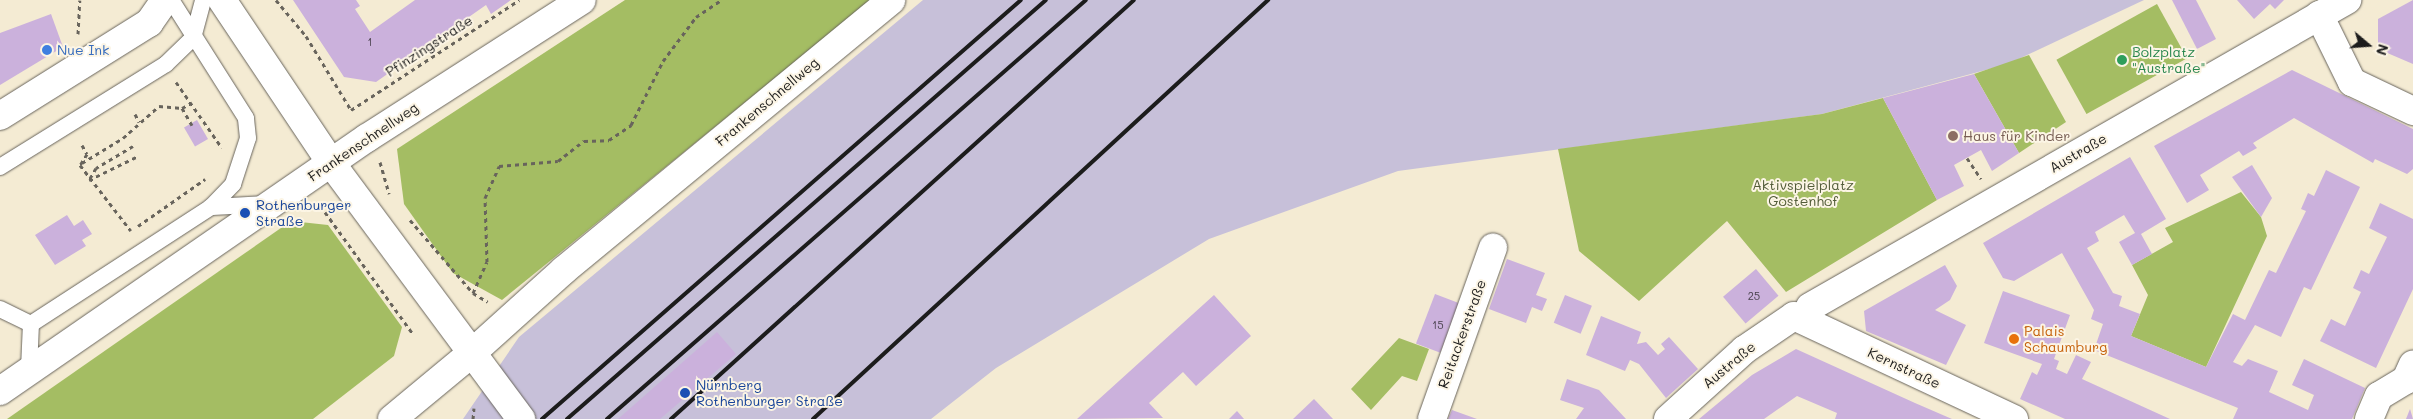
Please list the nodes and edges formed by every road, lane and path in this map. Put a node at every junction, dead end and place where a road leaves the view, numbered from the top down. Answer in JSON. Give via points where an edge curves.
{"nodes":[{"id":1,"x":80,"y":0,"type":"edge"},
{"id":2,"x":165,"y":0,"type":"edge"},
{"id":3,"x":171,"y":0,"type":"edge"},
{"id":4,"x":203,"y":0,"type":"edge"},
{"id":5,"x":222,"y":0,"type":"edge"},
{"id":6,"x":276,"y":0,"type":"edge"},
{"id":7,"x":519,"y":0,"type":"edge"},
{"id":8,"x":582,"y":0,"type":"edge"},
{"id":9,"x":721,"y":0,"type":"edge"},
{"id":10,"x":891,"y":0,"type":"edge"},
{"id":11,"x":2347,"y":0,"type":"edge"},
{"id":12,"x":2319,"y":15,"type":"junction"},
{"id":13,"x":77,"y":38,"type":"dead end"},
{"id":14,"x":193,"y":38,"type":"junction"},
{"id":15,"x":182,"y":108,"type":"junction"},
{"id":16,"x":2413,"y":111,"type":"edge"},
{"id":17,"x":135,"y":114,"type":"dead end"},
{"id":18,"x":0,"y":116,"type":"edge"},
{"id":19,"x":137,"y":125,"type":"junction"},
{"id":20,"x":192,"y":125,"type":"dead end"},
{"id":21,"x":82,"y":145,"type":"dead end"},
{"id":22,"x":133,"y":146,"type":"dead end"},
{"id":23,"x":225,"y":155,"type":"dead end"},
{"id":24,"x":138,"y":156,"type":"dead end"},
{"id":25,"x":379,"y":160,"type":"dead end"},
{"id":26,"x":331,"y":163,"type":"junction"},
{"id":27,"x":80,"y":165,"type":"junction"},
{"id":28,"x":0,"y":167,"type":"edge"},
{"id":29,"x":214,"y":173,"type":"dead end"},
{"id":30,"x":89,"y":180,"type":"junction"},
{"id":31,"x":390,"y":197,"type":"dead end"},
{"id":32,"x":270,"y":204,"type":"junction"},
{"id":33,"x":211,"y":207,"type":"junction"},
{"id":34,"x":325,"y":212,"type":"dead end"},
{"id":35,"x":403,"y":212,"type":"dead end"},
{"id":36,"x":1493,"y":248,"type":"dead end"},
{"id":37,"x":473,"y":292,"type":"junction"},
{"id":38,"x":0,"y":309,"type":"edge"},
{"id":39,"x":1802,"y":312,"type":"junction"},
{"id":40,"x":509,"y":319,"type":"junction"},
{"id":41,"x":30,"y":324,"type":"junction"},
{"id":42,"x":413,"y":334,"type":"dead end"},
{"id":43,"x":473,"y":352,"type":"junction"},
{"id":44,"x":2413,"y":364,"type":"edge"},
{"id":45,"x":29,"y":369,"type":"junction"},
{"id":46,"x":0,"y":391,"type":"edge"},
{"id":47,"x":474,"y":408,"type":"dead end"},
{"id":48,"x":392,"y":419,"type":"edge"},
{"id":49,"x":474,"y":419,"type":"edge"},
{"id":50,"x":521,"y":419,"type":"edge"},
{"id":51,"x":1432,"y":419,"type":"edge"},
{"id":52,"x":1668,"y":419,"type":"edge"},
{"id":53,"x":2014,"y":419,"type":"edge"},
{"id":54,"x":2369,"y":419,"type":"edge"}],
"edges":[{"from":1,"to":13,"type":"path"},
{"from":2,"to":18,"type":"main road","via":[[154,18],[134,33]]},
{"from":3,"to":14,"type":"lane"},
{"from":4,"to":14,"type":"lane"},
{"from":5,"to":26,"type":"main road"},
{"from":6,"to":7,"type":"path","name":"Pfinzingstraße","via":[[306,36],[350,110]]},
{"from":8,"to":26,"type":"main road","name":"Frankenschnellweg"},
{"from":9,"to":37,"type":"path","via":[[696,17],[663,60],[631,125],[609,140],[584,141],[558,161],[499,166],[485,198],[487,262]]},
{"from":10,"to":40,"type":"main road","name":"Frankenschnellweg"},
{"from":11,"to":12,"type":"main road","name":"Austraße"},
{"from":12,"to":16,"type":"main road","via":[[2352,82]]},
{"from":12,"to":39,"type":"main road","name":"Austraße"},
{"from":14,"to":28,"type":"lane","via":[[149,76]]},
{"from":14,"to":33,"type":"lane","via":[[241,110],[248,138],[233,184]]},
{"from":15,"to":19,"type":"path","via":[[159,106]]},
{"from":15,"to":20,"type":"path"},
{"from":15,"to":23,"type":"path","via":[[190,104],[204,118]]},
{"from":17,"to":19,"type":"path"},
{"from":19,"to":27,"type":"path"},
{"from":21,"to":27,"type":"path","via":[[87,154]]},
{"from":22,"to":30,"type":"path","via":[[96,168]]},
{"from":24,"to":30,"type":"path"},
{"from":25,"to":31,"type":"path"},
{"from":26,"to":32,"type":"main road","name":"Frankenschnellweg"},
{"from":26,"to":43,"type":"main road"},
{"from":27,"to":30,"type":"path"},
{"from":29,"to":30,"type":"path","via":[[128,233]]},
{"from":32,"to":33,"type":"lane"},
{"from":32,"to":45,"type":"main road","name":"Frankenschnellweg"},
{"from":33,"to":41,"type":"lane"},
{"from":34,"to":42,"type":"path"},
{"from":35,"to":37,"type":"path"},
{"from":36,"to":51,"type":"main road","name":"Reitackerstraße"},
{"from":37,"to":40,"type":"path"},
{"from":38,"to":41,"type":"lane"},
{"from":39,"to":52,"type":"main road","name":"Austraße","via":[[1744,350]]},
{"from":39,"to":53,"type":"main road","name":"Kernstraße"},
{"from":40,"to":43,"type":"main road","name":"Frankenschnellweg"},
{"from":41,"to":45,"type":"lane"},
{"from":43,"to":48,"type":"main road","name":"Frankenschnellweg"},
{"from":43,"to":50,"type":"main road"},
{"from":44,"to":54,"type":"main road","via":[[2406,380],[2379,396]]},
{"from":45,"to":46,"type":"main road","name":"Frankenschnellweg"},
{"from":47,"to":49,"type":"path"}]}
